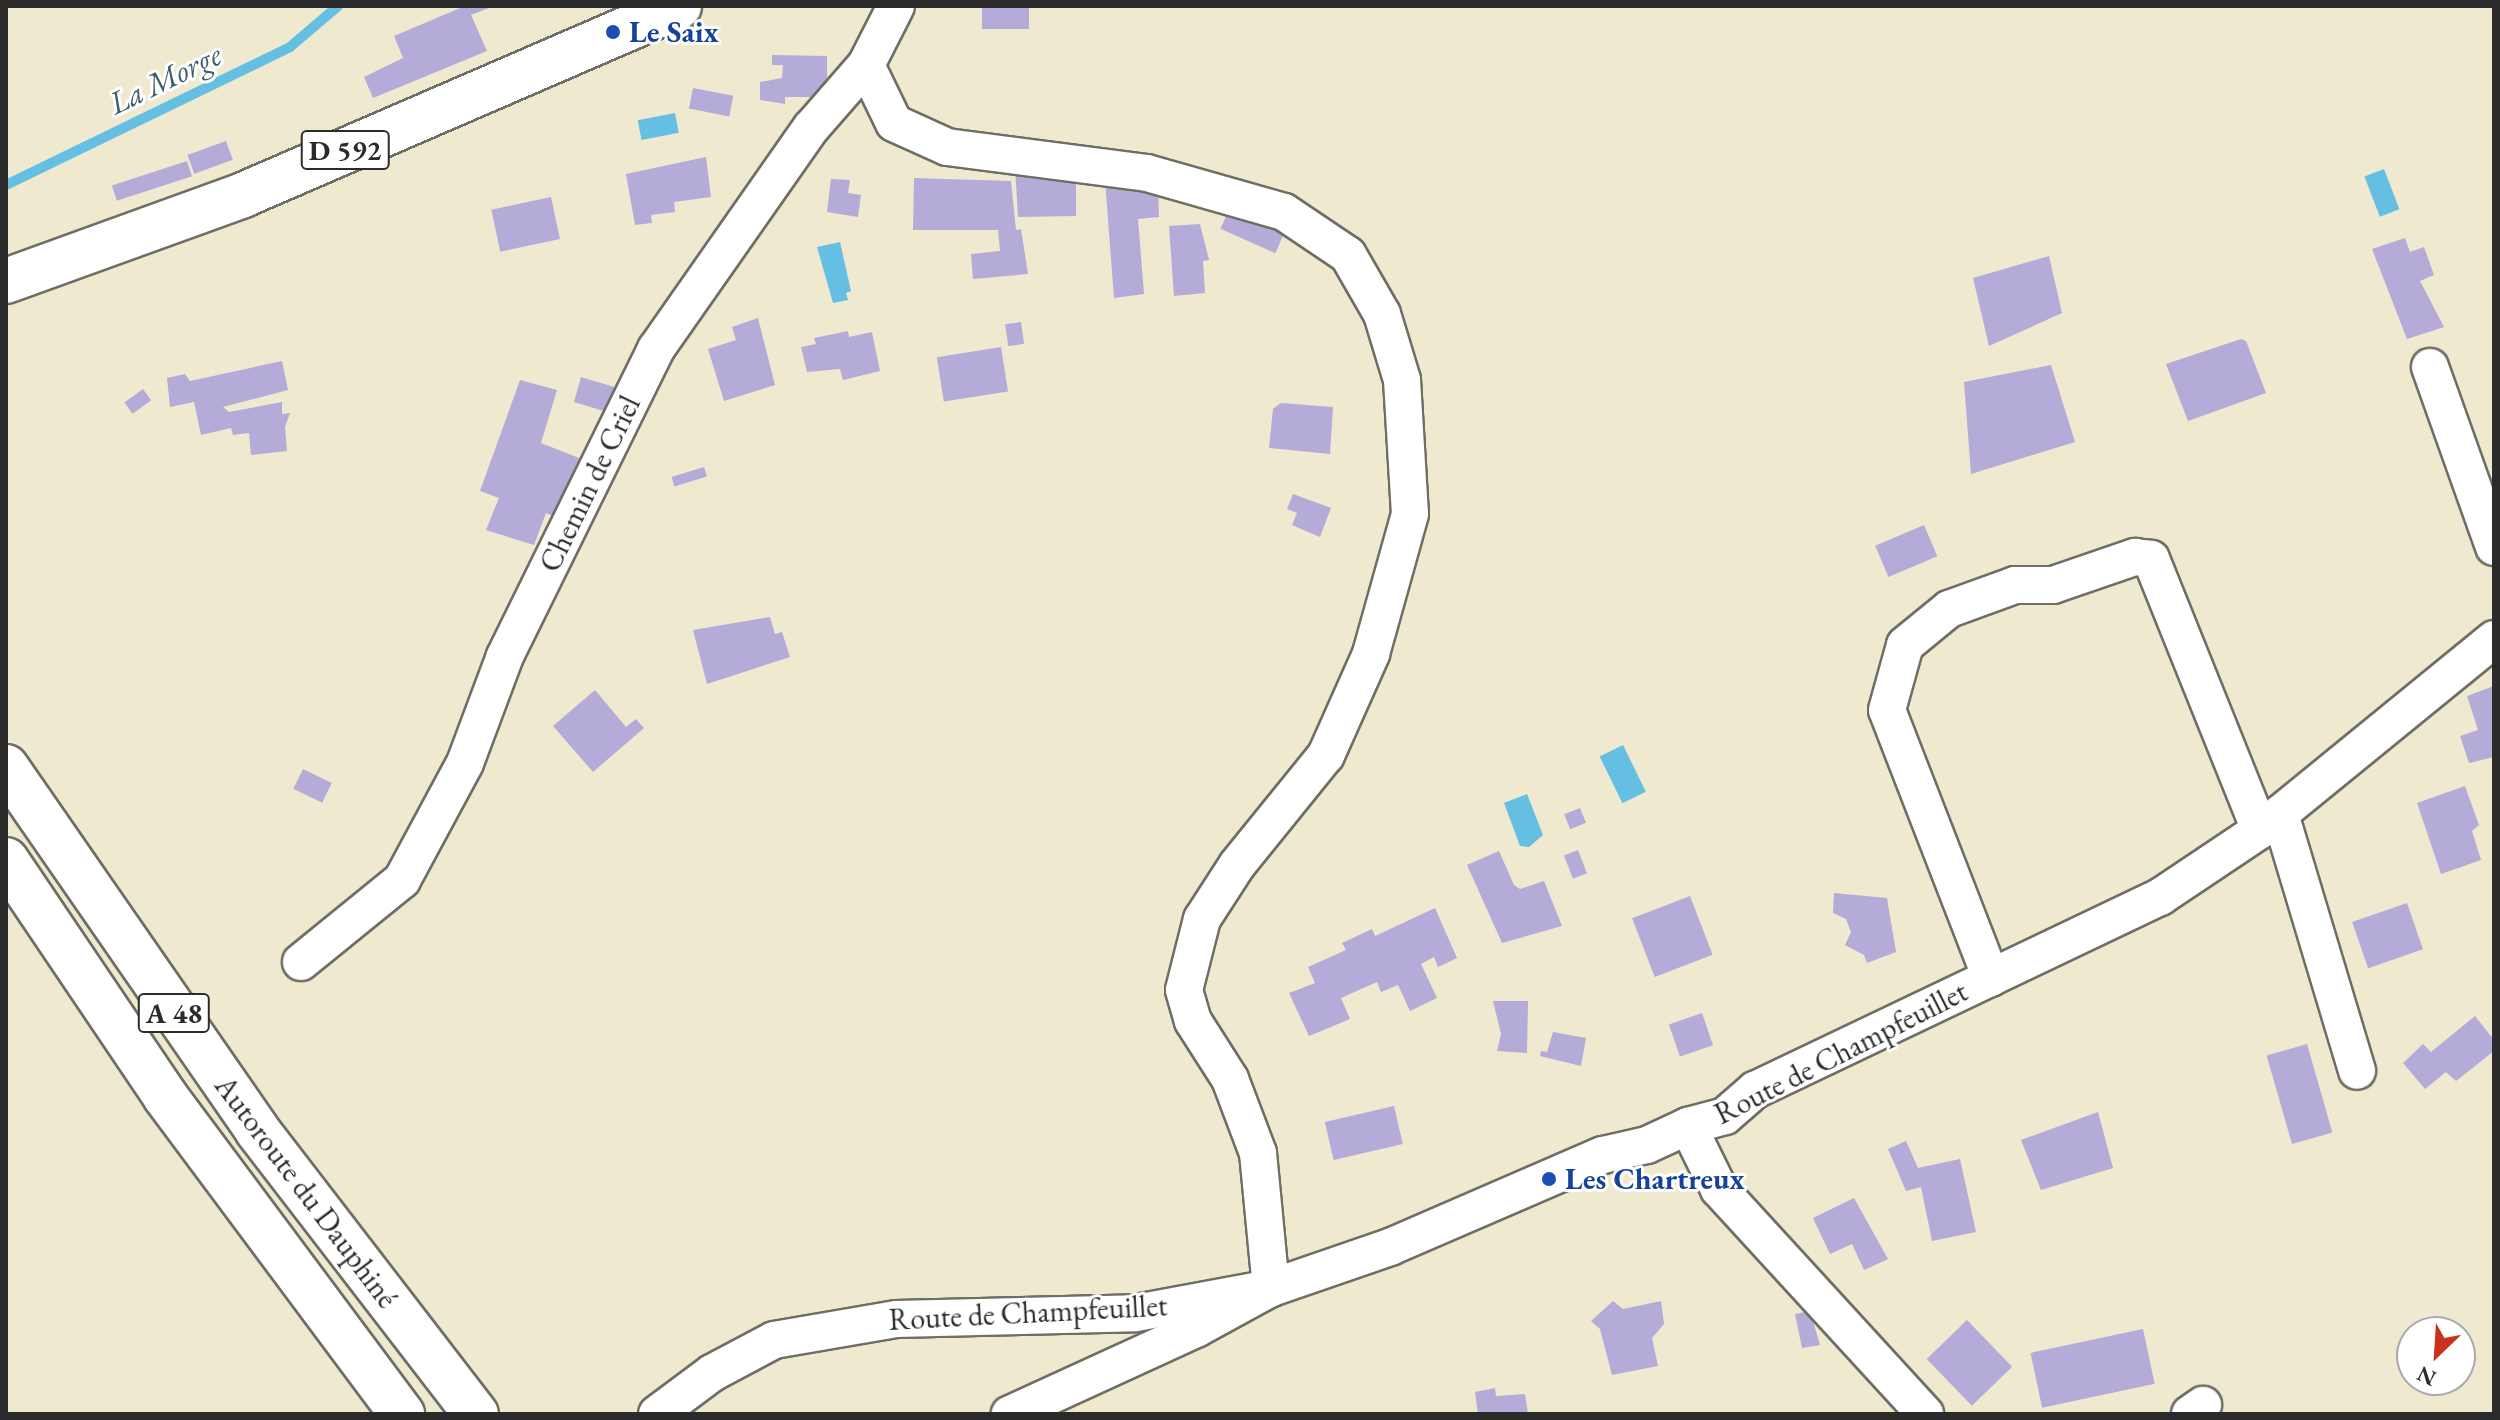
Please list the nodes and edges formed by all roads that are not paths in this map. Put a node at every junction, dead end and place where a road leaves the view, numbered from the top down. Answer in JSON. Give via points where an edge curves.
{"nodes":[{"id":1,"x":679,"y":6,"type":"edge"},
{"id":2,"x":896,"y":6,"type":"edge"},
{"id":3,"x":866,"y":65,"type":"junction"},
{"id":4,"x":6,"y":281,"type":"edge"},
{"id":5,"x":2430,"y":367,"type":"dead end"},
{"id":6,"x":2494,"y":547,"type":"edge"},
{"id":7,"x":2494,"y":639,"type":"edge"},
{"id":8,"x":6,"y":767,"type":"edge"},
{"id":9,"x":2270,"y":822,"type":"junction"},
{"id":10,"x":6,"y":860,"type":"edge"},
{"id":11,"x":301,"y":962,"type":"dead end"},
{"id":12,"x":1991,"y":978,"type":"junction"},
{"id":13,"x":2357,"y":1071,"type":"dead end"},
{"id":14,"x":1688,"y":1126,"type":"junction"},
{"id":15,"x":1271,"y":1288,"type":"junction"},
{"id":16,"x":306,"y":1292,"type":"junction"},
{"id":17,"x":377,"y":1414,"type":"edge"},
{"id":18,"x":402,"y":1414,"type":"edge"},
{"id":19,"x":476,"y":1414,"type":"edge"},
{"id":20,"x":657,"y":1414,"type":"edge"},
{"id":21,"x":1010,"y":1414,"type":"edge"},
{"id":22,"x":1925,"y":1414,"type":"edge"}],
"edges":[{"from":1,"to":4,"type":"main road","number":"D 592","via":[[243,195]]},
{"from":2,"to":3,"type":"street","name":"Chemin de Criel"},
{"from":3,"to":11,"type":"street","name":"Chemin de Criel","via":[[811,128],[656,349],[505,656],[465,763],[402,880]]},
{"from":3,"to":15,"type":"street","via":[[894,123],[947,147],[1147,173],[1284,212],[1348,255],[1382,314],[1402,380],[1410,514],[1371,654],[1326,755],[1237,865],[1202,919],[1184,990],[1193,1021],[1230,1079],[1258,1153]]},
{"from":5,"to":6,"type":"street"},
{"from":7,"to":9,"type":"street","name":"Route de Champfeuillet"},
{"from":8,"to":19,"type":"main road","name":"Autoroute du Dauphiné","number":"A 48","via":[[257,1130]]},
{"from":9,"to":12,"type":"street","name":"Route de Champfeuillet","via":[[2160,897]]},
{"from":9,"to":12,"type":"street","via":[[2151,559],[2135,557],[2053,585],[2015,585],[1949,609],[1905,645],[1887,710]]},
{"from":9,"to":13,"type":"street"},
{"from":10,"to":16,"type":"main road","name":"Autoroute du Dauphiné","number":"A 48","via":[[165,1096]]},
{"from":12,"to":14,"type":"street","name":"Route de Champfeuillet","via":[[1755,1090],[1725,1116]]},
{"from":14,"to":15,"type":"street","name":"Route de Champfeuillet","via":[[1647,1145],[1603,1155],[1354,1261]]},
{"from":14,"to":22,"type":"street","via":[[1719,1189]]},
{"from":15,"to":20,"type":"street","name":"Route de Champfeuillet","via":[[1136,1313],[896,1319],[774,1340],[712,1373]]},
{"from":15,"to":21,"type":"street","via":[[1196,1329]]},
{"from":16,"to":17,"type":"main road"},
{"from":16,"to":18,"type":"main road","name":"Autoroute du Dauphiné","number":"A 48"}]}
